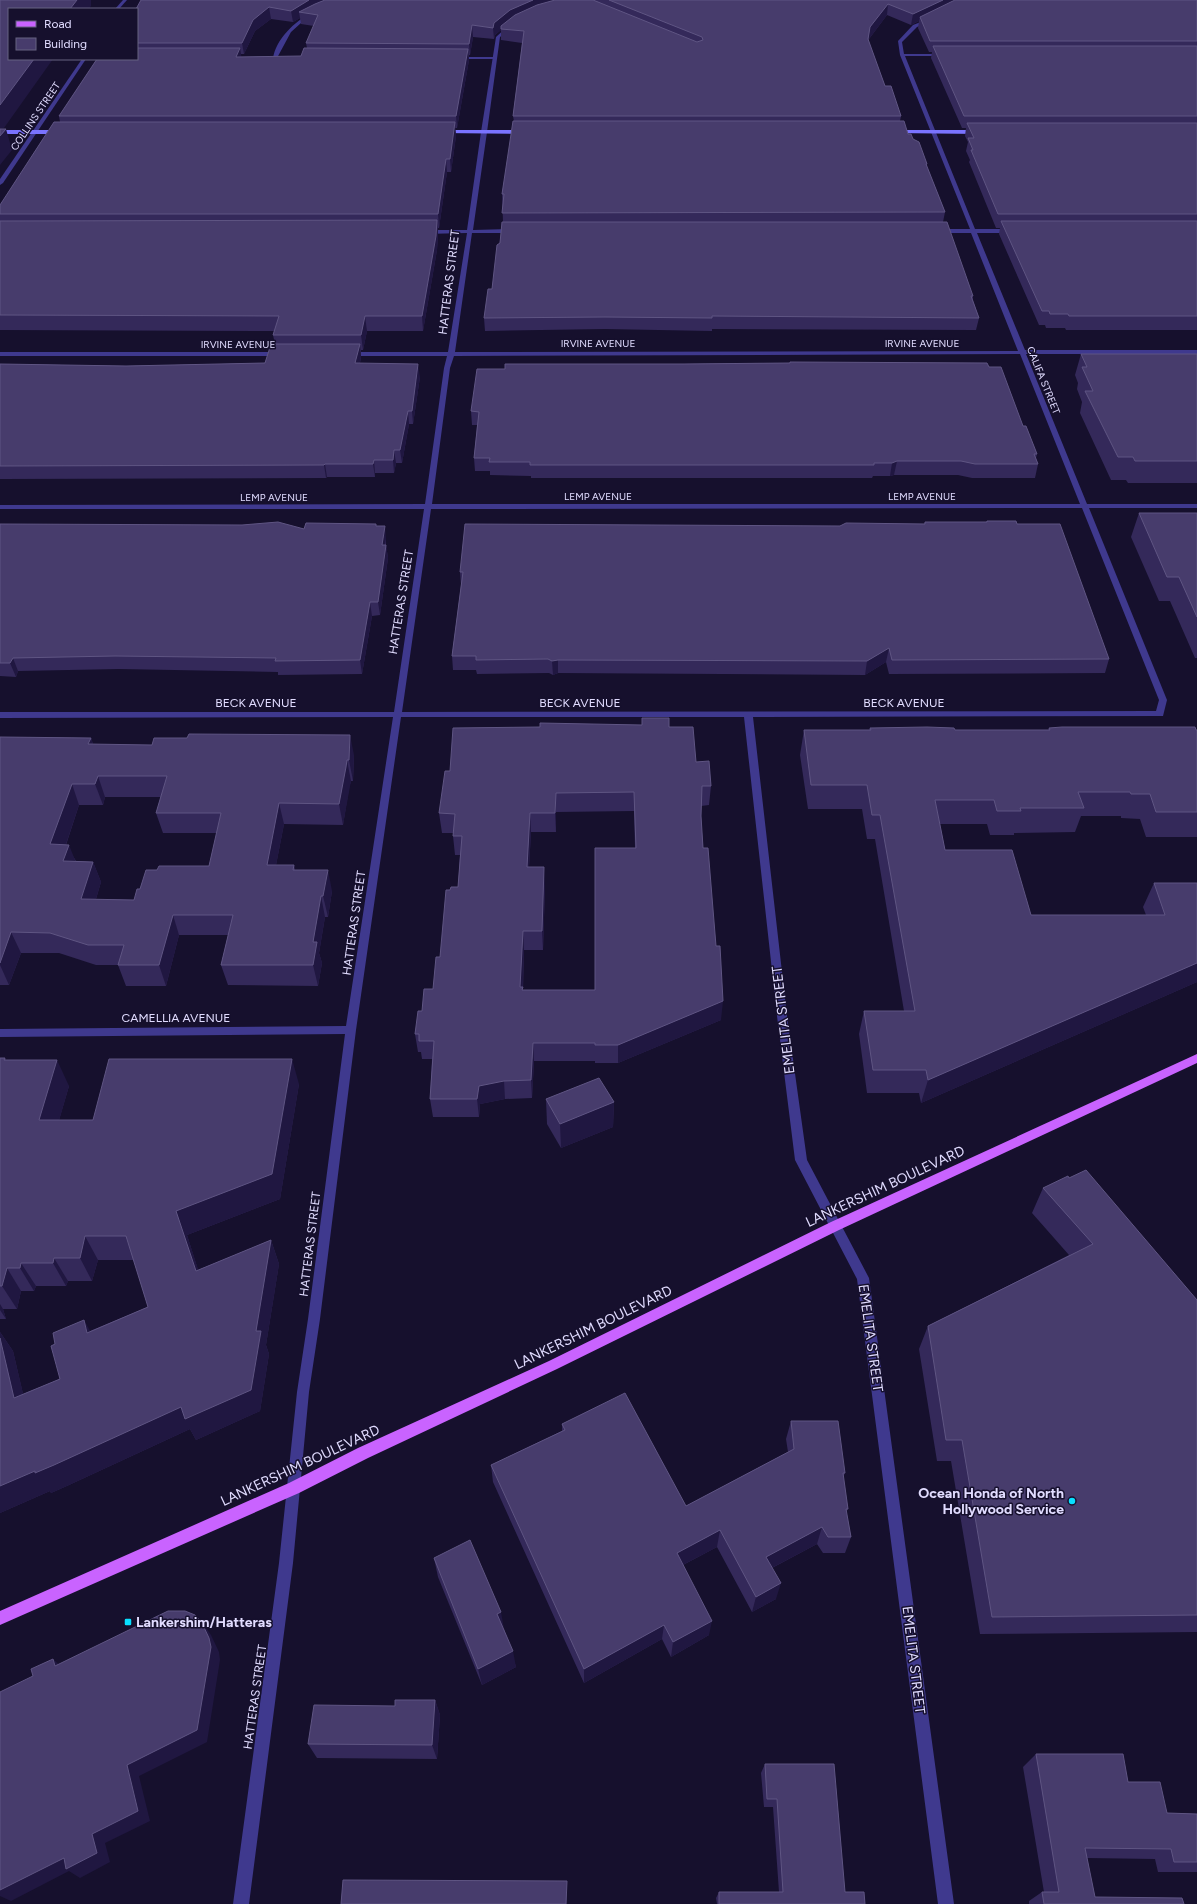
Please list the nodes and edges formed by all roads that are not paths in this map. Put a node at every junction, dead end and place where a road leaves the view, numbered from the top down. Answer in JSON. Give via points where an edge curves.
{"nodes":[{"id":1,"x":125,"y":0,"type":"edge"},
{"id":2,"x":117,"y":8,"type":"edge"},
{"id":3,"x":319,"y":12,"type":"edge"},
{"id":4,"x":936,"y":16,"type":"edge"},
{"id":5,"x":513,"y":24,"type":"edge"},
{"id":6,"x":902,"y":55,"type":"junction"},
{"id":7,"x":950,"y":55,"type":"edge"},
{"id":8,"x":267,"y":58,"type":"edge"},
{"id":9,"x":275,"y":58,"type":"junction"},
{"id":10,"x":283,"y":58,"type":"edge"},
{"id":11,"x":447,"y":58,"type":"edge"},
{"id":12,"x":494,"y":58,"type":"junction"},
{"id":13,"x":83,"y":60,"type":"edge"},
{"id":14,"x":0,"y":132,"type":"edge"},
{"id":15,"x":35,"y":132,"type":"junction"},
{"id":16,"x":67,"y":132,"type":"edge"},
{"id":17,"x":437,"y":132,"type":"edge"},
{"id":18,"x":484,"y":132,"type":"junction"},
{"id":19,"x":529,"y":132,"type":"edge"},
{"id":20,"x":888,"y":132,"type":"edge"},
{"id":21,"x":934,"y":132,"type":"junction"},
{"id":22,"x":985,"y":132,"type":"edge"},
{"id":23,"x":0,"y":184,"type":"edge"},
{"id":24,"x":518,"y":231,"type":"edge"},
{"id":25,"x":930,"y":231,"type":"edge"},
{"id":26,"x":974,"y":231,"type":"junction"},
{"id":27,"x":1016,"y":231,"type":"edge"},
{"id":28,"x":416,"y":232,"type":"edge"},
{"id":29,"x":469,"y":232,"type":"junction"},
{"id":30,"x":1197,"y":352,"type":"edge"},
{"id":31,"x":452,"y":353,"type":"junction"},
{"id":32,"x":1022,"y":353,"type":"junction"},
{"id":33,"x":0,"y":354,"type":"edge"},
{"id":34,"x":287,"y":354,"type":"edge"},
{"id":35,"x":343,"y":354,"type":"edge"},
{"id":36,"x":1084,"y":506,"type":"junction"},
{"id":37,"x":1197,"y":506,"type":"edge"},
{"id":38,"x":0,"y":507,"type":"edge"},
{"id":39,"x":428,"y":507,"type":"junction"},
{"id":40,"x":1160,"y":714,"type":"joint"},
{"id":41,"x":0,"y":715,"type":"edge"},
{"id":42,"x":397,"y":715,"type":"junction"},
{"id":43,"x":748,"y":715,"type":"junction"},
{"id":44,"x":351,"y":1030,"type":"junction"},
{"id":45,"x":0,"y":1033,"type":"edge"},
{"id":46,"x":1197,"y":1058,"type":"edge"},
{"id":47,"x":835,"y":1226,"type":"junction"},
{"id":48,"x":294,"y":1488,"type":"junction"},
{"id":49,"x":0,"y":1618,"type":"edge"},
{"id":50,"x":241,"y":1904,"type":"edge"},
{"id":51,"x":946,"y":1904,"type":"edge"}],
"edges":[{"from":1,"to":2,"type":"street"},
{"from":3,"to":9,"type":"street","via":[[304,18],[286,33]]},
{"from":4,"to":6,"type":"street","via":[[915,26],[900,42]]},
{"from":5,"to":12,"type":"street","name":"HATTERAS STREET","via":[[498,38]]},
{"from":6,"to":7,"type":"street"},
{"from":6,"to":21,"type":"street","name":"CALIFA STREET"},
{"from":8,"to":9,"type":"street"},
{"from":9,"to":10,"type":"street"},
{"from":11,"to":12,"type":"street"},
{"from":12,"to":18,"type":"street","name":"HATTERAS STREET"},
{"from":13,"to":15,"type":"street","name":"COLLINS STREET"},
{"from":14,"to":15,"type":"main road"},
{"from":15,"to":16,"type":"main road"},
{"from":15,"to":23,"type":"street","name":"COLLINS STREET"},
{"from":17,"to":18,"type":"main road"},
{"from":18,"to":19,"type":"main road"},
{"from":18,"to":29,"type":"street","name":"HATTERAS STREET"},
{"from":20,"to":21,"type":"main road"},
{"from":21,"to":22,"type":"main road"},
{"from":21,"to":26,"type":"street","name":"CALIFA STREET"},
{"from":24,"to":29,"type":"street"},
{"from":25,"to":26,"type":"street"},
{"from":26,"to":27,"type":"street"},
{"from":26,"to":32,"type":"street","name":"CALIFA STREET"},
{"from":28,"to":29,"type":"street"},
{"from":29,"to":31,"type":"street","name":"HATTERAS STREET"},
{"from":30,"to":32,"type":"street","name":"IRVINE AVENUE"},
{"from":31,"to":32,"type":"street","name":"IRVINE AVENUE"},
{"from":31,"to":35,"type":"street","name":"IRVINE AVENUE"},
{"from":31,"to":39,"type":"street","name":"HATTERAS STREET","via":[[447,368]]},
{"from":32,"to":36,"type":"street","name":"CALIFA STREET"},
{"from":33,"to":34,"type":"street","name":"IRVINE AVENUE"},
{"from":36,"to":37,"type":"street","name":"LEMP AVENUE"},
{"from":36,"to":39,"type":"street","name":"LEMP AVENUE"},
{"from":36,"to":40,"type":"street","name":"CALIFA STREET","via":[[1162,700]]},
{"from":38,"to":39,"type":"street","name":"LEMP AVENUE"},
{"from":39,"to":42,"type":"street","name":"HATTERAS STREET"},
{"from":40,"to":43,"type":"street","name":"BECK AVENUE"},
{"from":41,"to":42,"type":"street","name":"BECK AVENUE"},
{"from":42,"to":43,"type":"street","name":"BECK AVENUE"},
{"from":42,"to":44,"type":"street","name":"HATTERAS STREET"},
{"from":43,"to":47,"type":"street","name":"EMELITA STREET","via":[[801,1160]]},
{"from":44,"to":45,"type":"street","name":"CAMELLIA AVENUE"},
{"from":44,"to":48,"type":"street","name":"HATTERAS STREET","via":[[303,1392]]},
{"from":46,"to":47,"type":"main road","name":"LANKERSHIM BOULEVARD"},
{"from":47,"to":48,"type":"main road","name":"LANKERSHIM BOULEVARD","via":[[553,1365],[363,1453]]},
{"from":47,"to":51,"type":"street","name":"EMELITA STREET","via":[[863,1278]]},
{"from":48,"to":49,"type":"main road","name":"LANKERSHIM BOULEVARD"},
{"from":48,"to":50,"type":"street","name":"HATTERAS STREET"}]}
